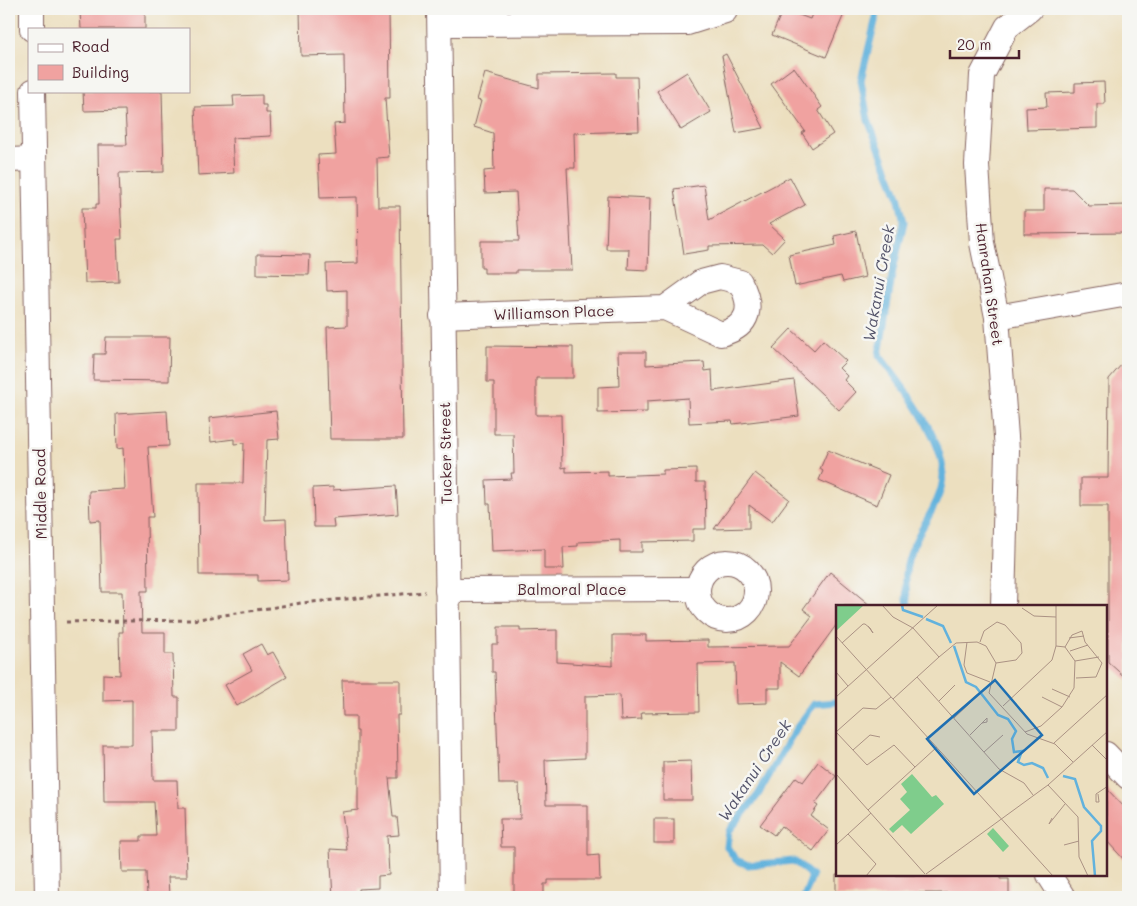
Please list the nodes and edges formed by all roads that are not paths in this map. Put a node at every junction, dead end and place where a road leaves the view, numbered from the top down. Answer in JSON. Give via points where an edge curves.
{"nodes":[{"id":1,"x":32,"y":9,"type":"edge"},
{"id":2,"x":1030,"y":9,"type":"edge"},
{"id":3,"x":725,"y":10,"type":"dead end"},
{"id":4,"x":440,"y":17,"type":"edge"},
{"id":5,"x":32,"y":28,"type":"edge"},
{"id":6,"x":33,"y":92,"type":"edge"},
{"id":7,"x":34,"y":159,"type":"junction"},
{"id":8,"x":9,"y":160,"type":"edge"},
{"id":9,"x":1128,"y":294,"type":"edge"},
{"id":10,"x":665,"y":308,"type":"dead end"},
{"id":11,"x":442,"y":316,"type":"junction"},
{"id":12,"x":997,"y":316,"type":"junction"},
{"id":13,"x":698,"y":589,"type":"dead end"},
{"id":14,"x":447,"y":590,"type":"junction"},
{"id":15,"x":1002,"y":605,"type":"edge"},
{"id":16,"x":1107,"y":755,"type":"edge"},
{"id":17,"x":1128,"y":777,"type":"edge"},
{"id":18,"x":1049,"y":876,"type":"edge"},
{"id":19,"x":48,"y":897,"type":"edge"},
{"id":20,"x":452,"y":897,"type":"edge"},
{"id":21,"x":1063,"y":897,"type":"edge"}],
"edges":[{"from":1,"to":5,"type":"street"},
{"from":2,"to":12,"type":"street","name":"Hanrahan Street","via":[[1007,27],[982,75],[977,165],[982,243]]},
{"from":3,"to":4,"type":"street","via":[[687,23]]},
{"from":4,"to":11,"type":"street","name":"Tucker Street"},
{"from":6,"to":7,"type":"street","name":"Middle Road"},
{"from":7,"to":8,"type":"street"},
{"from":7,"to":19,"type":"street","name":"Middle Road"},
{"from":9,"to":12,"type":"street"},
{"from":10,"to":11,"type":"street","name":"Williamson Place"},
{"from":11,"to":14,"type":"street","name":"Tucker Street"},
{"from":12,"to":15,"type":"street","name":"Hanrahan Street","via":[[1007,450]]},
{"from":13,"to":14,"type":"street","name":"Balmoral Place"},
{"from":14,"to":20,"type":"street","name":"Tucker Street"},
{"from":16,"to":17,"type":"street"},
{"from":18,"to":21,"type":"street"}]}
